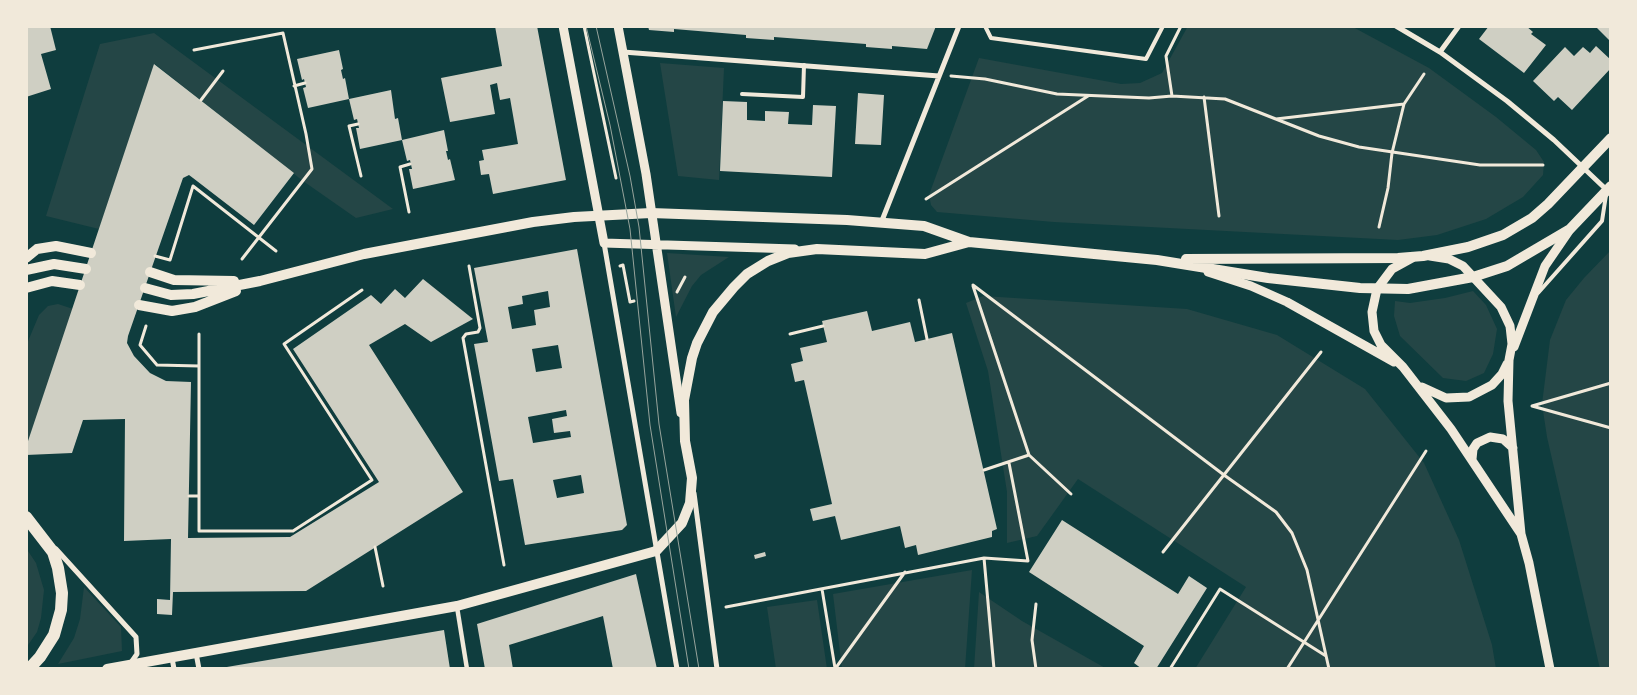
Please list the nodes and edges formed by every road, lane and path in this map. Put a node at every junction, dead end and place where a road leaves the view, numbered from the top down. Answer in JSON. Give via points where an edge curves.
{"nodes":[{"id":1,"x":563,"y":26,"type":"edge"},
{"id":2,"x":584,"y":26,"type":"edge"},
{"id":3,"x":618,"y":26,"type":"edge"},
{"id":4,"x":958,"y":26,"type":"edge"},
{"id":5,"x":984,"y":26,"type":"edge"},
{"id":6,"x":1163,"y":26,"type":"edge"},
{"id":7,"x":1181,"y":26,"type":"edge"},
{"id":8,"x":1396,"y":26,"type":"edge"},
{"id":9,"x":1458,"y":26,"type":"edge"},
{"id":10,"x":194,"y":50,"type":"dead end"},
{"id":11,"x":623,"y":52,"type":"junction"},
{"id":12,"x":1440,"y":52,"type":"junction"},
{"id":13,"x":804,"y":66,"type":"junction"},
{"id":14,"x":223,"y":72,"type":"dead end"},
{"id":15,"x":1424,"y":74,"type":"dead end"},
{"id":16,"x":939,"y":76,"type":"junction"},
{"id":17,"x":305,"y":83,"type":"dead end"},
{"id":18,"x":294,"y":86,"type":"junction"},
{"id":19,"x":742,"y":94,"type":"dead end"},
{"id":20,"x":1089,"y":96,"type":"junction"},
{"id":21,"x":1172,"y":96,"type":"junction"},
{"id":22,"x":1204,"y":97,"type":"junction"},
{"id":23,"x":201,"y":100,"type":"dead end"},
{"id":24,"x":1404,"y":104,"type":"junction"},
{"id":25,"x":1275,"y":119,"type":"junction"},
{"id":26,"x":358,"y":124,"type":"dead end"},
{"id":27,"x":1611,"y":138,"type":"edge"},
{"id":28,"x":1392,"y":152,"type":"junction"},
{"id":29,"x":410,"y":164,"type":"dead end"},
{"id":30,"x":1543,"y":165,"type":"dead end"},
{"id":31,"x":1584,"y":168,"type":"junction"},
{"id":32,"x":361,"y":176,"type":"dead end"},
{"id":33,"x":616,"y":178,"type":"dead end"},
{"id":34,"x":1609,"y":190,"type":"edge"},
{"id":35,"x":926,"y":199,"type":"dead end"},
{"id":36,"x":410,"y":212,"type":"dead end"},
{"id":37,"x":651,"y":213,"type":"junction"},
{"id":38,"x":599,"y":215,"type":"junction"},
{"id":39,"x":1219,"y":216,"type":"dead end"},
{"id":40,"x":881,"y":223,"type":"junction"},
{"id":41,"x":1379,"y":227,"type":"dead end"},
{"id":42,"x":1570,"y":228,"type":"junction"},
{"id":43,"x":259,"y":238,"type":"junction"},
{"id":44,"x":969,"y":242,"type":"junction"},
{"id":45,"x":604,"y":243,"type":"junction"},
{"id":46,"x":655,"y":244,"type":"junction"},
{"id":47,"x":810,"y":250,"type":"junction"},
{"id":48,"x":276,"y":251,"type":"dead end"},
{"id":49,"x":91,"y":252,"type":"dead end"},
{"id":50,"x":155,"y":256,"type":"dead end"},
{"id":51,"x":1423,"y":256,"type":"junction"},
{"id":52,"x":26,"y":258,"type":"edge"},
{"id":53,"x":242,"y":259,"type":"dead end"},
{"id":54,"x":1157,"y":260,"type":"junction"},
{"id":55,"x":468,"y":266,"type":"dead end"},
{"id":56,"x":619,"y":266,"type":"dead end"},
{"id":57,"x":86,"y":269,"type":"dead end"},
{"id":58,"x":26,"y":270,"type":"edge"},
{"id":59,"x":150,"y":272,"type":"dead end"},
{"id":60,"x":685,"y":277,"type":"dead end"},
{"id":61,"x":1473,"y":277,"type":"junction"},
{"id":62,"x":260,"y":281,"type":"junction"},
{"id":63,"x":80,"y":285,"type":"dead end"},
{"id":64,"x":26,"y":288,"type":"edge"},
{"id":65,"x":144,"y":288,"type":"dead end"},
{"id":66,"x":1377,"y":289,"type":"junction"},
{"id":67,"x":362,"y":290,"type":"dead end"},
{"id":68,"x":673,"y":296,"type":"dead end"},
{"id":69,"x":1533,"y":298,"type":"junction"},
{"id":70,"x":919,"y":300,"type":"dead end"},
{"id":71,"x":634,"y":301,"type":"dead end"},
{"id":72,"x":139,"y":305,"type":"dead end"},
{"id":73,"x":146,"y":326,"type":"dead end"},
{"id":74,"x":823,"y":326,"type":"dead end"},
{"id":75,"x":199,"y":334,"type":"dead end"},
{"id":76,"x":790,"y":334,"type":"dead end"},
{"id":77,"x":927,"y":339,"type":"dead end"},
{"id":78,"x":1321,"y":352,"type":"dead end"},
{"id":79,"x":1509,"y":360,"type":"junction"},
{"id":80,"x":199,"y":366,"type":"junction"},
{"id":81,"x":1402,"y":367,"type":"junction"},
{"id":82,"x":1611,"y":383,"type":"edge"},
{"id":83,"x":1611,"y":428,"type":"edge"},
{"id":84,"x":685,"y":441,"type":"junction"},
{"id":85,"x":1513,"y":448,"type":"junction"},
{"id":86,"x":1426,"y":451,"type":"dead end"},
{"id":87,"x":1029,"y":455,"type":"junction"},
{"id":88,"x":1472,"y":459,"type":"junction"},
{"id":89,"x":1009,"y":463,"type":"junction"},
{"id":90,"x":984,"y":470,"type":"dead end"},
{"id":91,"x":1224,"y":476,"type":"junction"},
{"id":92,"x":692,"y":478,"type":"junction"},
{"id":93,"x":1071,"y":494,"type":"dead end"},
{"id":94,"x":189,"y":496,"type":"dead end"},
{"id":95,"x":199,"y":496,"type":"junction"},
{"id":96,"x":28,"y":520,"type":"edge"},
{"id":97,"x":228,"y":531,"type":"junction"},
{"id":98,"x":1521,"y":534,"type":"junction"},
{"id":99,"x":228,"y":538,"type":"dead end"},
{"id":100,"x":376,"y":547,"type":"dead end"},
{"id":101,"x":656,"y":551,"type":"junction"},
{"id":102,"x":1163,"y":552,"type":"dead end"},
{"id":103,"x":984,"y":558,"type":"junction"},
{"id":104,"x":504,"y":565,"type":"dead end"},
{"id":105,"x":905,"y":572,"type":"junction"},
{"id":106,"x":383,"y":586,"type":"dead end"},
{"id":107,"x":822,"y":589,"type":"junction"},
{"id":108,"x":1036,"y":604,"type":"dead end"},
{"id":109,"x":457,"y":606,"type":"junction"},
{"id":110,"x":726,"y":607,"type":"dead end"},
{"id":111,"x":1318,"y":619,"type":"junction"},
{"id":112,"x":1303,"y":642,"type":"junction"},
{"id":113,"x":196,"y":653,"type":"junction"},
{"id":114,"x":1326,"y":656,"type":"junction"},
{"id":115,"x":172,"y":657,"type":"junction"},
{"id":116,"x":130,"y":665,"type":"junction"},
{"id":117,"x":29,"y":669,"type":"edge"},
{"id":118,"x":107,"y":669,"type":"edge"},
{"id":119,"x":174,"y":669,"type":"edge"},
{"id":120,"x":198,"y":669,"type":"edge"},
{"id":121,"x":468,"y":669,"type":"edge"},
{"id":122,"x":677,"y":669,"type":"edge"},
{"id":123,"x":718,"y":669,"type":"edge"},
{"id":124,"x":835,"y":669,"type":"edge"},
{"id":125,"x":994,"y":669,"type":"edge"},
{"id":126,"x":1036,"y":669,"type":"edge"},
{"id":127,"x":1170,"y":669,"type":"edge"},
{"id":128,"x":1287,"y":669,"type":"edge"},
{"id":129,"x":1329,"y":669,"type":"edge"},
{"id":130,"x":1550,"y":669,"type":"edge"}],
"edges":[{"from":1,"to":38,"type":"street"},
{"from":2,"to":33,"type":"path"},
{"from":3,"to":11,"type":"street"},
{"from":4,"to":16,"type":"street"},
{"from":5,"to":6,"type":"lane","via":[[991,38],[1146,59]]},
{"from":7,"to":21,"type":"path","via":[[1166,56]]},
{"from":8,"to":12,"type":"street"},
{"from":9,"to":12,"type":"street"},
{"from":10,"to":18,"type":"path","via":[[283,33]]},
{"from":11,"to":13,"type":"street"},
{"from":11,"to":37,"type":"street"},
{"from":12,"to":31,"type":"street","via":[[1519,110]]},
{"from":13,"to":16,"type":"street"},
{"from":13,"to":19,"type":"lane","via":[[802,98]]},
{"from":14,"to":23,"type":"path"},
{"from":15,"to":24,"type":"path"},
{"from":16,"to":20,"type":"path","via":[[967,76],[1057,94]]},
{"from":16,"to":40,"type":"street"},
{"from":17,"to":18,"type":"path"},
{"from":18,"to":43,"type":"path","via":[[312,169]]},
{"from":20,"to":21,"type":"path"},
{"from":20,"to":35,"type":"path"},
{"from":21,"to":22,"type":"path"},
{"from":22,"to":25,"type":"path","via":[[1225,99]]},
{"from":22,"to":39,"type":"path"},
{"from":24,"to":25,"type":"path"},
{"from":24,"to":28,"type":"path"},
{"from":25,"to":28,"type":"path","via":[[1319,136]]},
{"from":26,"to":32,"type":"path","via":[[349,126]]},
{"from":27,"to":31,"type":"main road"},
{"from":28,"to":30,"type":"path","via":[[1480,165]]},
{"from":28,"to":41,"type":"path"},
{"from":29,"to":36,"type":"path","via":[[400,167]]},
{"from":31,"to":34,"type":"street"},
{"from":31,"to":51,"type":"main road","via":[[1548,204],[1520,226],[1482,243]]},
{"from":34,"to":42,"type":"main road"},
{"from":34,"to":69,"type":"lane","via":[[1602,221]]},
{"from":37,"to":38,"type":"main road"},
{"from":37,"to":40,"type":"main road"},
{"from":37,"to":46,"type":"street"},
{"from":38,"to":45,"type":"street"},
{"from":38,"to":62,"type":"main road","via":[[533,222],[435,240],[364,254]]},
{"from":40,"to":44,"type":"main road","via":[[924,226]]},
{"from":42,"to":61,"type":"main road","via":[[1507,266]]},
{"from":42,"to":69,"type":"street","via":[[1545,266]]},
{"from":43,"to":48,"type":"path"},
{"from":43,"to":50,"type":"path","via":[[193,186],[170,260]]},
{"from":43,"to":53,"type":"path"},
{"from":44,"to":47,"type":"main road","via":[[925,254]]},
{"from":44,"to":54,"type":"main road"},
{"from":45,"to":46,"type":"street"},
{"from":45,"to":101,"type":"street"},
{"from":46,"to":47,"type":"street"},
{"from":46,"to":84,"type":"street"},
{"from":47,"to":84,"type":"main road","via":[[788,253],[761,266],[734,287],[713,312],[697,343],[687,376]]},
{"from":49,"to":52,"type":"main road","via":[[56,246],[36,249]]},
{"from":51,"to":54,"type":"main road"},
{"from":51,"to":61,"type":"street","via":[[1456,262]]},
{"from":51,"to":66,"type":"street","via":[[1396,266]]},
{"from":54,"to":66,"type":"main road","via":[[1268,278]]},
{"from":54,"to":81,"type":"street","via":[[1195,268],[1268,293]]},
{"from":55,"to":104,"type":"path","via":[[480,328],[463,338]]},
{"from":56,"to":71,"type":"path","via":[[623,266],[630,302]]},
{"from":57,"to":58,"type":"main road","via":[[54,264]]},
{"from":59,"to":62,"type":"main road","via":[[194,282]]},
{"from":60,"to":68,"type":"path"},
{"from":61,"to":66,"type":"main road","via":[[1408,289]]},
{"from":61,"to":79,"type":"street","via":[[1506,316],[1512,344]]},
{"from":62,"to":65,"type":"main road","via":[[193,294],[171,295]]},
{"from":62,"to":72,"type":"main road","via":[[195,307],[172,311]]},
{"from":63,"to":64,"type":"main road","via":[[52,281]]},
{"from":66,"to":81,"type":"street","via":[[1372,312],[1374,331]]},
{"from":67,"to":97,"type":"path","via":[[284,344],[372,480],[294,531]]},
{"from":69,"to":79,"type":"street"},
{"from":70,"to":77,"type":"path"},
{"from":73,"to":80,"type":"path","via":[[140,345],[157,365]]},
{"from":74,"to":76,"type":"path"},
{"from":75,"to":80,"type":"path"},
{"from":78,"to":91,"type":"path"},
{"from":79,"to":81,"type":"street","via":[[1492,385],[1460,398],[1446,398],[1429,392]]},
{"from":79,"to":85,"type":"street","via":[[1508,400]]},
{"from":80,"to":95,"type":"path"},
{"from":81,"to":88,"type":"street"},
{"from":82,"to":83,"type":"path","via":[[1532,406]]},
{"from":84,"to":92,"type":"main road"},
{"from":85,"to":88,"type":"street","via":[[1503,438],[1490,437],[1477,443]]},
{"from":85,"to":98,"type":"street"},
{"from":86,"to":111,"type":"path"},
{"from":87,"to":89,"type":"path"},
{"from":87,"to":91,"type":"path","via":[[973,285]]},
{"from":87,"to":93,"type":"path"},
{"from":88,"to":98,"type":"street"},
{"from":89,"to":90,"type":"path"},
{"from":89,"to":103,"type":"path","via":[[1028,562]]},
{"from":91,"to":102,"type":"path"},
{"from":91,"to":111,"type":"path","via":[[1266,504],[1285,522],[1303,556]]},
{"from":92,"to":101,"type":"main road","via":[[687,514]]},
{"from":92,"to":123,"type":"street"},
{"from":94,"to":95,"type":"path"},
{"from":95,"to":97,"type":"path","via":[[199,531]]},
{"from":96,"to":116,"type":"street","via":[[136,637],[137,654]]},
{"from":96,"to":117,"type":"main road","via":[[49,545],[62,585],[57,627],[50,643]]},
{"from":97,"to":99,"type":"path"},
{"from":98,"to":130,"type":"street"},
{"from":100,"to":106,"type":"path"},
{"from":101,"to":109,"type":"main road"},
{"from":101,"to":122,"type":"street"},
{"from":103,"to":105,"type":"path"},
{"from":103,"to":125,"type":"path"},
{"from":105,"to":107,"type":"path"},
{"from":105,"to":124,"type":"path"},
{"from":107,"to":110,"type":"path"},
{"from":107,"to":124,"type":"path"},
{"from":108,"to":126,"type":"path","via":[[1032,640]]},
{"from":109,"to":113,"type":"main road"},
{"from":109,"to":121,"type":"street"},
{"from":111,"to":112,"type":"path"},
{"from":111,"to":114,"type":"path"},
{"from":112,"to":114,"type":"path"},
{"from":112,"to":127,"type":"path","via":[[1220,589]]},
{"from":112,"to":128,"type":"path"},
{"from":113,"to":115,"type":"main road"},
{"from":113,"to":120,"type":"street"},
{"from":114,"to":129,"type":"path"},
{"from":115,"to":116,"type":"main road"},
{"from":115,"to":119,"type":"street"},
{"from":116,"to":118,"type":"main road"}]}
